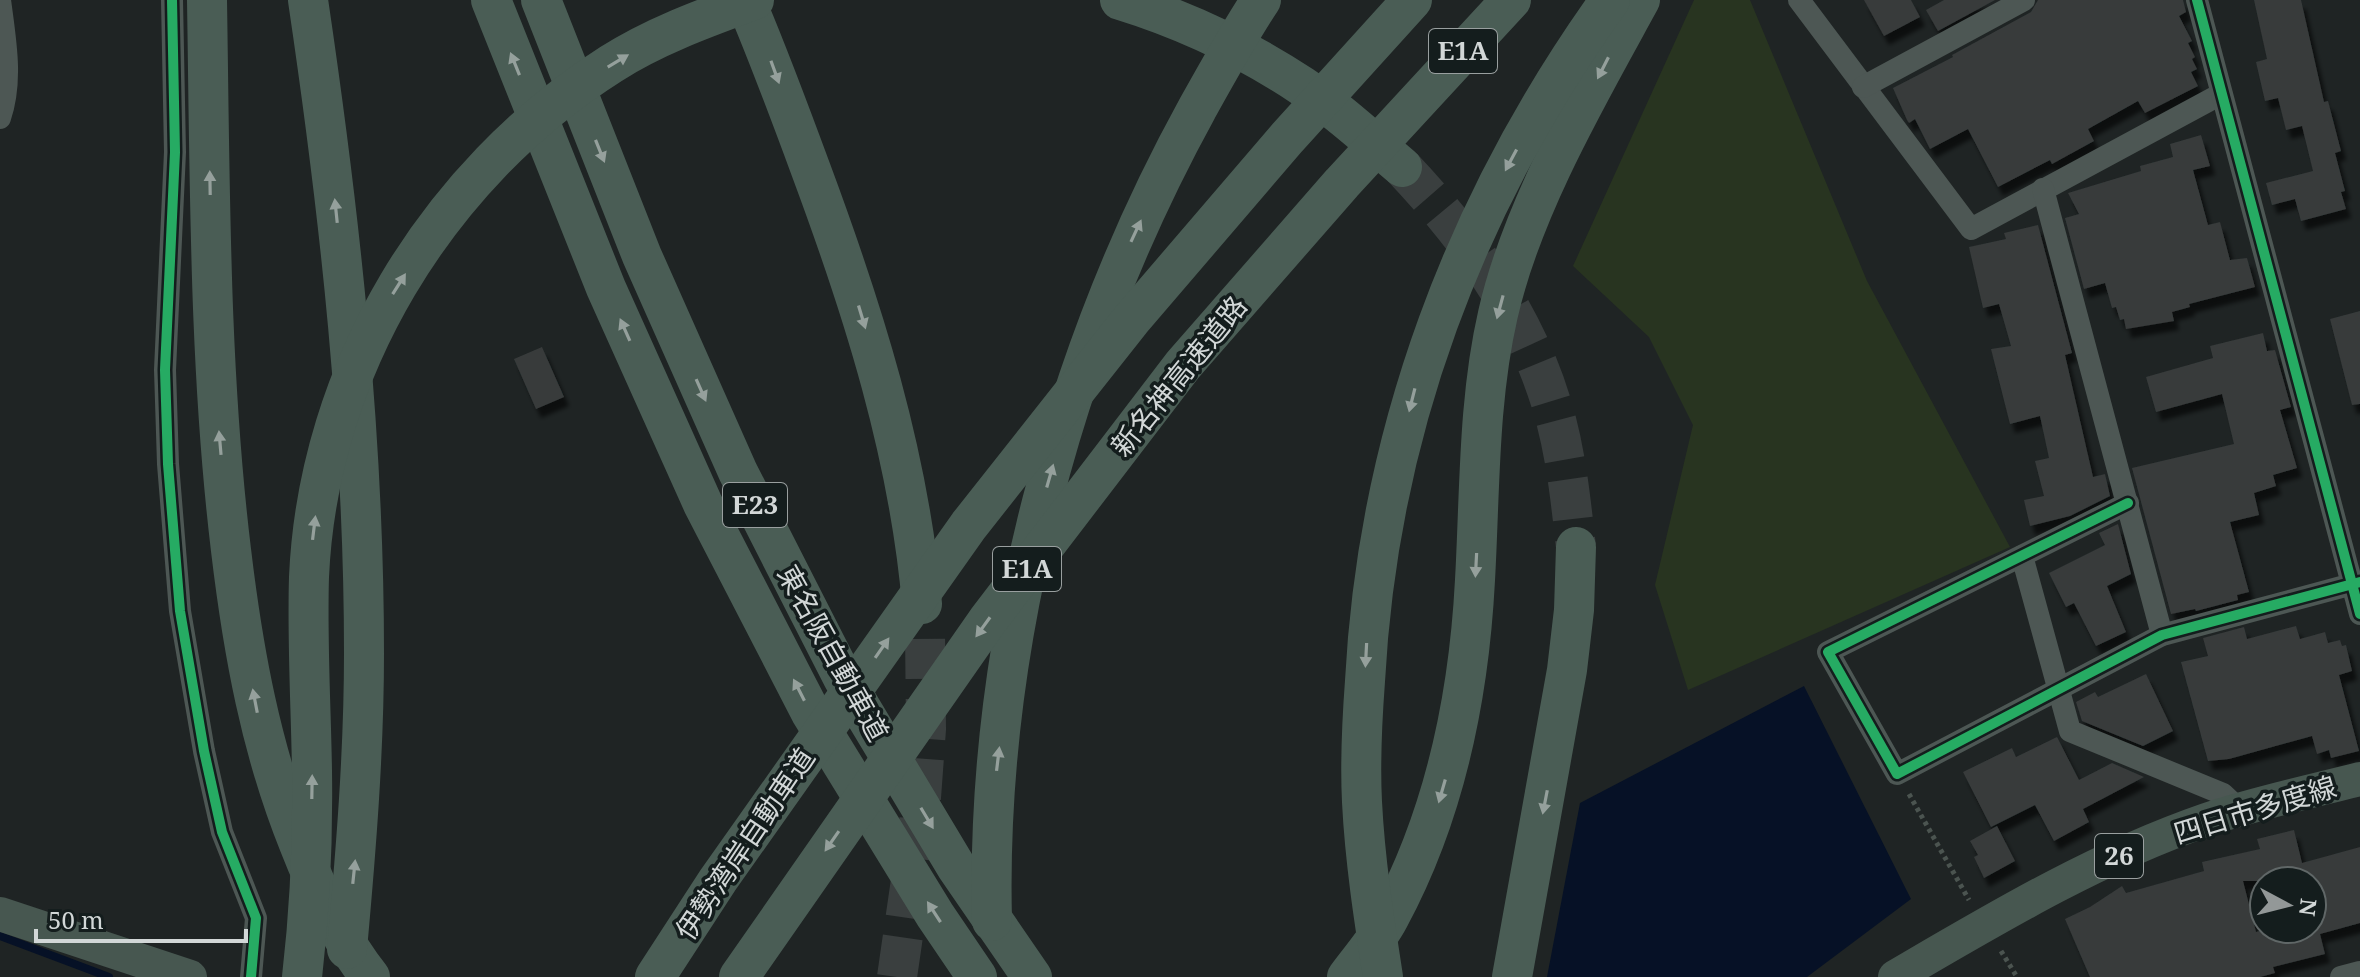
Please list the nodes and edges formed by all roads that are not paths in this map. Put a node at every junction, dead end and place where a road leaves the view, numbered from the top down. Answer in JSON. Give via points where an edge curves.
{"nodes":[{"id":1,"x":0,"y":0,"type":"edge"},
{"id":2,"x":172,"y":0,"type":"edge"},
{"id":3,"x":207,"y":0,"type":"edge"},
{"id":4,"x":308,"y":0,"type":"edge"},
{"id":5,"x":491,"y":0,"type":"edge"},
{"id":6,"x":541,"y":0,"type":"edge"},
{"id":7,"x":745,"y":0,"type":"edge"},
{"id":8,"x":754,"y":0,"type":"edge"},
{"id":9,"x":1120,"y":0,"type":"edge"},
{"id":10,"x":1261,"y":0,"type":"edge"},
{"id":11,"x":1412,"y":0,"type":"edge"},
{"id":12,"x":1511,"y":0,"type":"edge"},
{"id":13,"x":1610,"y":0,"type":"edge"},
{"id":14,"x":1640,"y":0,"type":"edge"},
{"id":15,"x":1799,"y":0,"type":"edge"},
{"id":16,"x":2024,"y":0,"type":"edge"},
{"id":17,"x":2197,"y":0,"type":"edge"},
{"id":18,"x":1863,"y":87,"type":"junction"},
{"id":19,"x":2221,"y":94,"type":"junction"},
{"id":20,"x":0,"y":118,"type":"edge"},
{"id":21,"x":1402,"y":167,"type":"tunnel mouth"},
{"id":22,"x":2043,"y":189,"type":"junction"},
{"id":23,"x":2128,"y":503,"type":"junction"},
{"id":24,"x":1576,"y":547,"type":"tunnel mouth"},
{"id":25,"x":2022,"y":556,"type":"junction"},
{"id":26,"x":2356,"y":583,"type":"edge"},
{"id":27,"x":2360,"y":614,"type":"edge"},
{"id":28,"x":925,"y":631,"type":"tunnel mouth"},
{"id":29,"x":2162,"y":635,"type":"junction"},
{"id":30,"x":2058,"y":689,"type":"junction"},
{"id":31,"x":2360,"y":779,"type":"edge"},
{"id":32,"x":2240,"y":810,"type":"junction"},
{"id":33,"x":0,"y":914,"type":"edge"},
{"id":34,"x":2360,"y":972,"type":"edge"},
{"id":35,"x":190,"y":977,"type":"edge"},
{"id":36,"x":251,"y":977,"type":"edge"},
{"id":37,"x":302,"y":977,"type":"edge"},
{"id":38,"x":343,"y":977,"type":"edge"},
{"id":39,"x":370,"y":977,"type":"edge"},
{"id":40,"x":655,"y":977,"type":"edge"},
{"id":41,"x":739,"y":977,"type":"edge"},
{"id":42,"x":977,"y":977,"type":"edge"},
{"id":43,"x":995,"y":977,"type":"edge"},
{"id":44,"x":1032,"y":977,"type":"edge"},
{"id":45,"x":1347,"y":977,"type":"edge"},
{"id":46,"x":1383,"y":977,"type":"edge"},
{"id":47,"x":1512,"y":977,"type":"edge"},
{"id":48,"x":1895,"y":977,"type":"edge"},
{"id":49,"x":2341,"y":977,"type":"edge"}],
"edges":[{"from":1,"to":20,"type":"street","via":[[7,64],[6,103]]},
{"from":2,"to":36,"type":"street","via":[[175,152],[165,370],[168,464],[180,611],[204,751],[222,832],[256,918]]},
{"from":39,"to":3,"type":"highway","one_way":true,"via":[[320,896],[285,811],[260,725],[240,625],[216,394]]},
{"from":38,"to":4,"type":"highway","one_way":true,"via":[[362,761],[360,486],[347,310]]},
{"from":42,"to":5,"type":"highway","name":"東名阪自動車道","number":"E23","one_way":true,"via":[[811,713],[703,504],[606,288]]},
{"from":6,"to":44,"type":"highway","name":"東名阪自動車道","number":"E23","one_way":true,"via":[[642,256],[738,472],[843,678],[957,868]]},
{"from":7,"to":28,"type":"highway","one_way":true,"via":[[842,251],[873,352],[910,506]]},
{"from":37,"to":8,"type":"highway","one_way":true,"via":[[311,854],[309,575],[315,521],[337,417],[381,312],[451,207],[529,126],[611,64],[655,39]]},
{"from":9,"to":21,"type":"highway","via":[[1258,58],[1305,88]]},
{"from":43,"to":10,"type":"highway","one_way":true,"via":[[991,860],[997,772],[1041,505],[1097,328],[1130,245],[1168,163]]},
{"from":40,"to":11,"type":"highway","name":"伊勢湾岸自動車道","number":"E1A","one_way":true,"via":[[969,525],[1131,320]]},
{"from":12,"to":41,"type":"highway","name":"新名神高速道路","number":"E1A","one_way":true,"via":[[1183,365],[988,620]]},
{"from":13,"to":46,"type":"highway","one_way":true,"via":[[1549,92],[1474,231],[1414,390],[1379,551],[1367,642],[1362,801]]},
{"from":14,"to":45,"type":"highway","one_way":true,"via":[[1556,160],[1522,236],[1498,312],[1487,372],[1475,584],[1459,715],[1438,805],[1417,861],[1388,921]]},
{"from":15,"to":18,"type":"street"},
{"from":16,"to":18,"type":"street"},
{"from":17,"to":19,"type":"street"},
{"from":18,"to":22,"type":"street","via":[[1971,229]]},
{"from":19,"to":22,"type":"street"},
{"from":19,"to":26,"type":"street"},
{"from":22,"to":23,"type":"street"},
{"from":23,"to":25,"type":"street"},
{"from":23,"to":29,"type":"street"},
{"from":24,"to":47,"type":"highway","one_way":true,"via":[[1559,725]]},
{"from":25,"to":30,"type":"street"},
{"from":25,"to":30,"type":"street","via":[[1828,652],[1897,774]]},
{"from":26,"to":27,"type":"street"},
{"from":26,"to":29,"type":"street"},
{"from":29,"to":30,"type":"street"},
{"from":30,"to":32,"type":"street","via":[[2070,731],[2223,794]]},
{"from":31,"to":32,"type":"main road","name":"四日市多度線","number":"26"},
{"from":32,"to":48,"type":"main road","name":"四日市多度線","number":"26","via":[[2147,843],[2034,896]]},
{"from":33,"to":35,"type":"main road"},
{"from":34,"to":49,"type":"street"}]}
